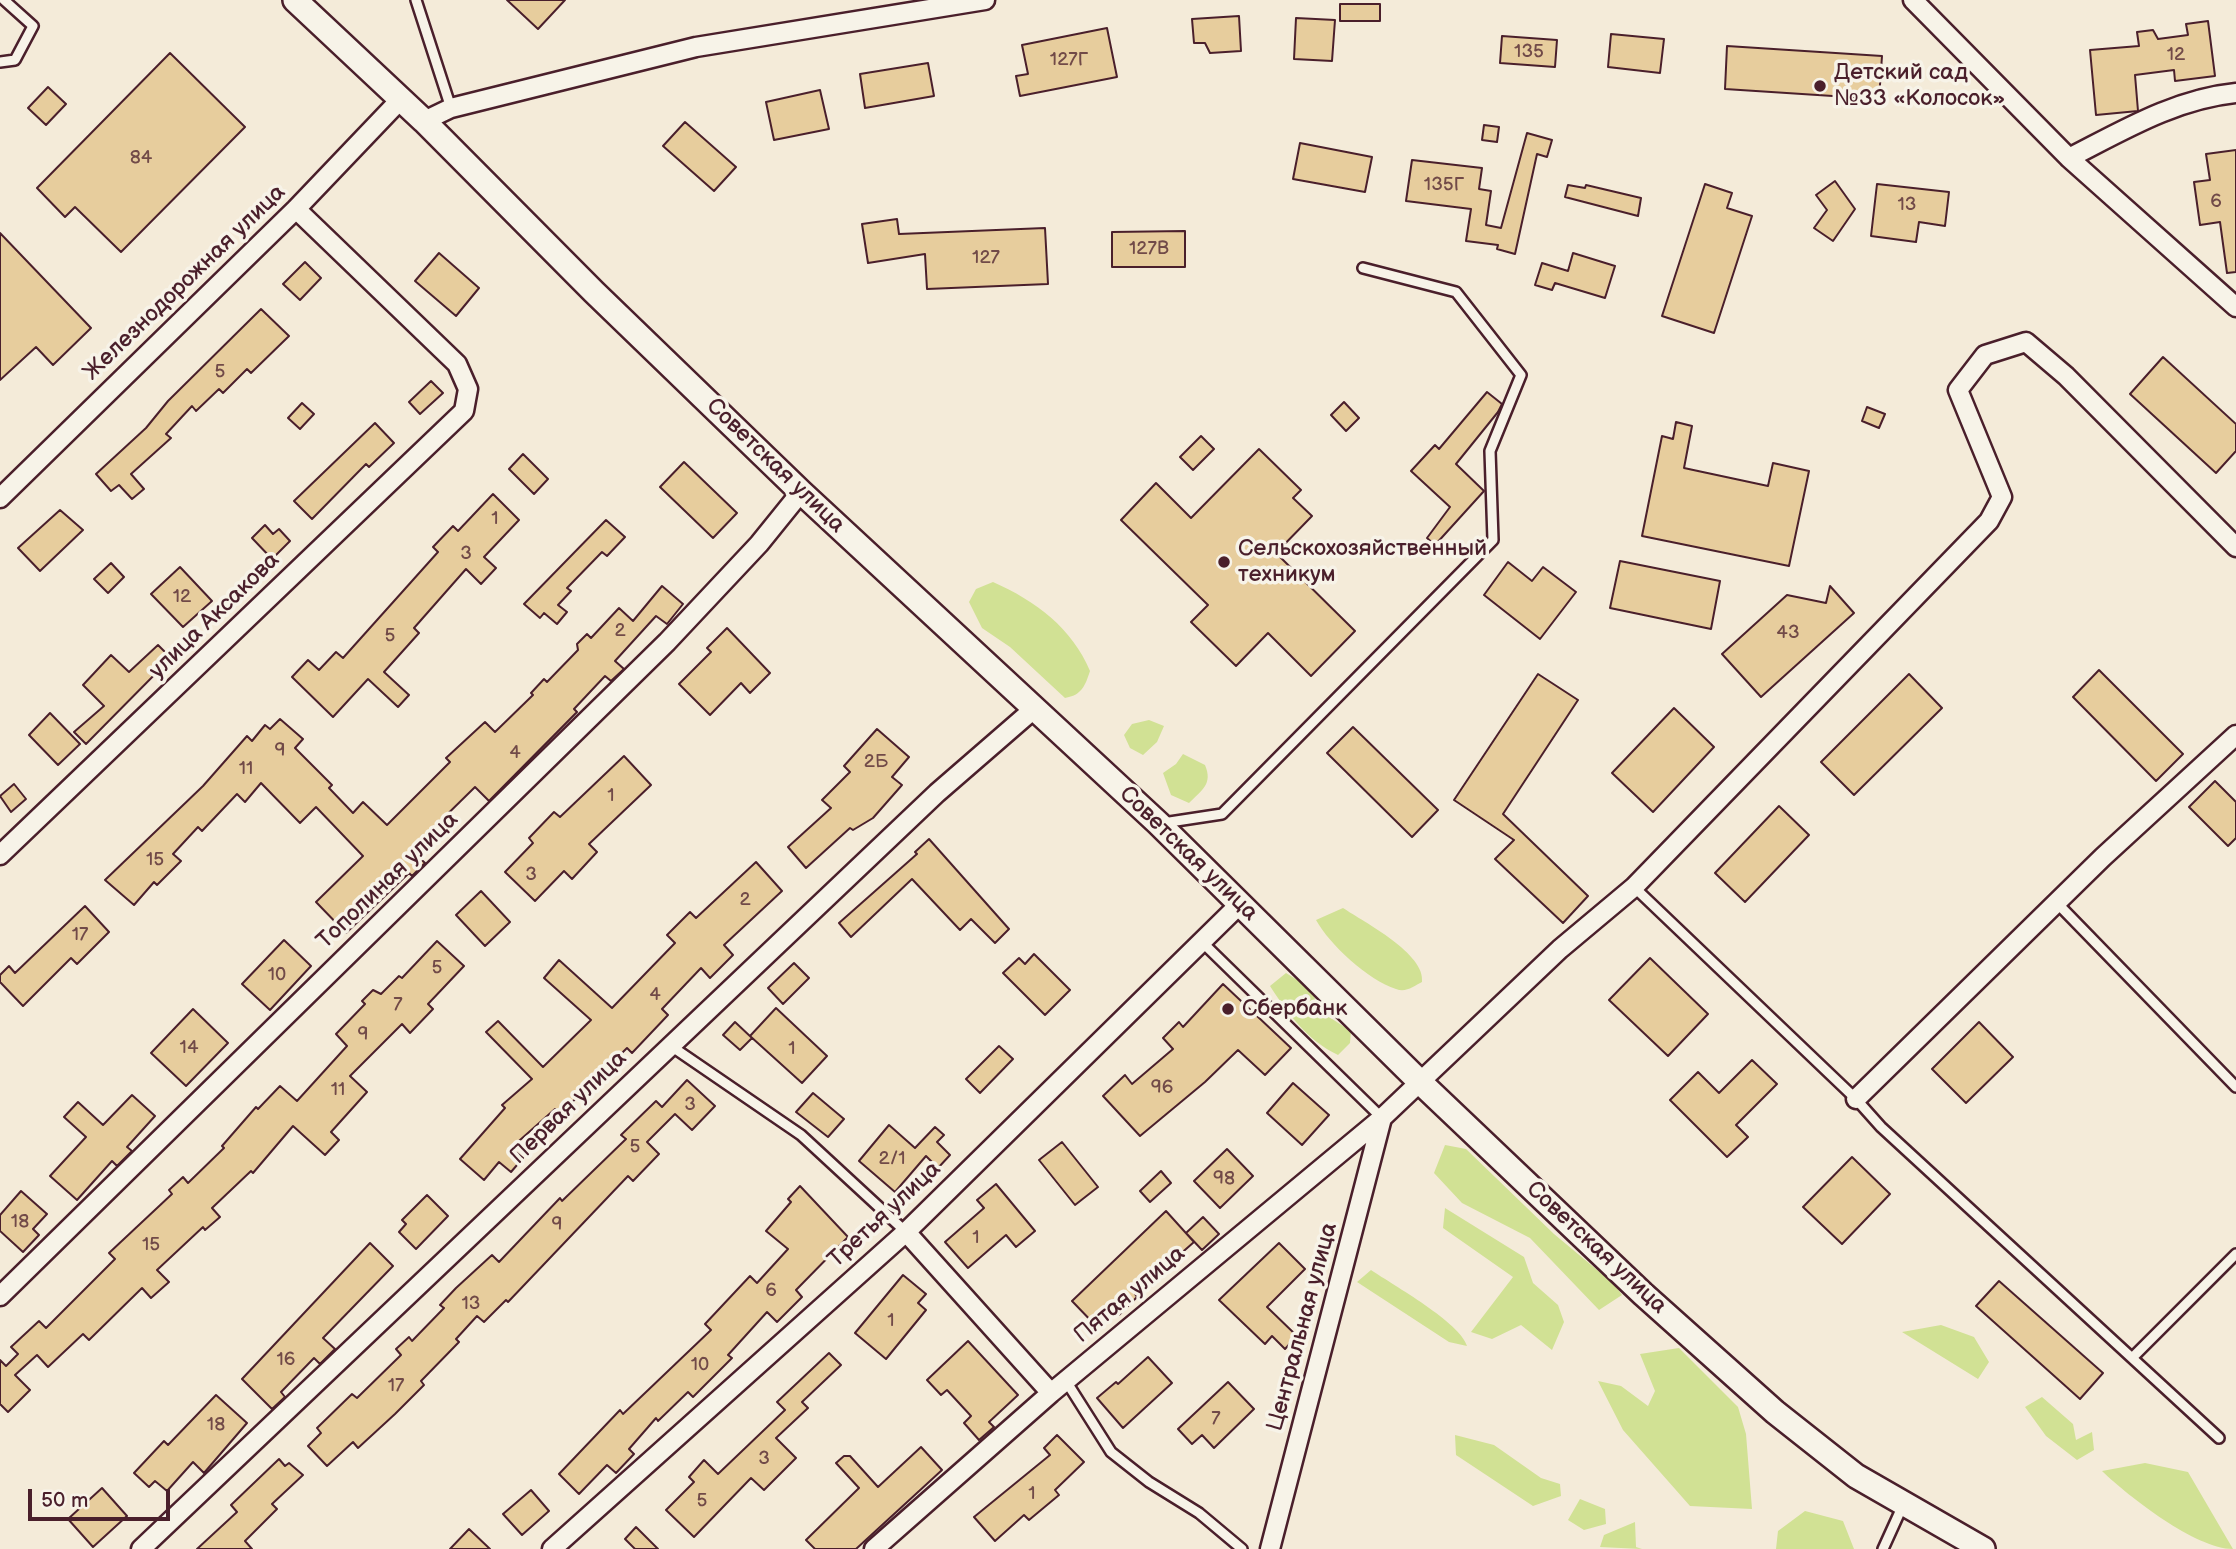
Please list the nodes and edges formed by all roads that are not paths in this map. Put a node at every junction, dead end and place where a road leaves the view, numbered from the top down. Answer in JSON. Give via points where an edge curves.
{"nodes":[{"id":1,"x":4,"y":0,"type":"edge"},
{"id":2,"x":295,"y":0,"type":"edge"},
{"id":3,"x":416,"y":0,"type":"edge"},
{"id":4,"x":985,"y":0,"type":"edge"},
{"id":5,"x":1913,"y":0,"type":"edge"},
{"id":6,"x":0,"y":62,"type":"edge"},
{"id":7,"x":2236,"y":93,"type":"edge"},
{"id":8,"x":400,"y":100,"type":"junction"},
{"id":9,"x":451,"y":108,"type":"junction"},
{"id":10,"x":424,"y":121,"type":"junction"},
{"id":11,"x":2069,"y":158,"type":"junction"},
{"id":12,"x":296,"y":209,"type":"junction"},
{"id":13,"x":1363,"y":268,"type":"dead end"},
{"id":14,"x":2236,"y":307,"type":"edge"},
{"id":15,"x":801,"y":492,"type":"junction"},
{"id":16,"x":0,"y":498,"type":"edge"},
{"id":17,"x":2236,"y":547,"type":"edge"},
{"id":18,"x":1035,"y":708,"type":"junction"},
{"id":19,"x":2236,"y":736,"type":"edge"},
{"id":20,"x":1158,"y":823,"type":"junction"},
{"id":21,"x":0,"y":855,"type":"edge"},
{"id":22,"x":1634,"y":887,"type":"junction"},
{"id":23,"x":2056,"y":902,"type":"junction"},
{"id":24,"x":1240,"y":904,"type":"junction"},
{"id":25,"x":1202,"y":942,"type":"junction"},
{"id":26,"x":671,"y":1045,"type":"junction"},
{"id":27,"x":1420,"y":1082,"type":"junction"},
{"id":28,"x":2236,"y":1087,"type":"edge"},
{"id":29,"x":1856,"y":1098,"type":"junction"},
{"id":30,"x":1382,"y":1118,"type":"junction"},
{"id":31,"x":906,"y":1231,"type":"junction"},
{"id":32,"x":2236,"y":1254,"type":"edge"},
{"id":33,"x":0,"y":1296,"type":"edge"},
{"id":34,"x":2134,"y":1356,"type":"junction"},
{"id":35,"x":1066,"y":1381,"type":"junction"},
{"id":36,"x":1051,"y":1393,"type":"junction"},
{"id":37,"x":2220,"y":1438,"type":"dead end"},
{"id":38,"x":1903,"y":1505,"type":"junction"},
{"id":39,"x":1272,"y":1547,"type":"edge"},
{"id":40,"x":141,"y":1549,"type":"edge"},
{"id":41,"x":552,"y":1549,"type":"edge"},
{"id":42,"x":874,"y":1549,"type":"edge"},
{"id":43,"x":1242,"y":1549,"type":"edge"},
{"id":44,"x":1883,"y":1549,"type":"edge"},
{"id":45,"x":1983,"y":1549,"type":"edge"}],
"edges":[{"from":1,"to":6,"type":"lane","via":[[33,26],[15,60]]},
{"from":2,"to":8,"type":"main road","name":"Советская улица"},
{"from":3,"to":9,"type":"lane"},
{"from":4,"to":9,"type":"street","via":[[696,47]]},
{"from":5,"to":11,"type":"street"},
{"from":7,"to":11,"type":"street","via":[[2213,95],[2157,113]]},
{"from":8,"to":10,"type":"main road","name":"Советская улица"},
{"from":8,"to":12,"type":"street","name":"Железнодорожная улица"},
{"from":9,"to":10,"type":"street"},
{"from":10,"to":15,"type":"main road","name":"Советская улица"},
{"from":11,"to":14,"type":"street"},
{"from":12,"to":16,"type":"street","name":"Железнодорожная улица"},
{"from":12,"to":21,"type":"street","name":"улица Аксакова","via":[[457,364],[468,389],[464,411]]},
{"from":13,"to":20,"type":"lane","via":[[1456,292],[1521,375],[1490,452],[1493,540],[1222,814]]},
{"from":15,"to":18,"type":"main road","name":"Советская улица"},
{"from":15,"to":33,"type":"street","name":"Тополиная улица","via":[[667,642]]},
{"from":17,"to":22,"type":"street","name":"Пятая улица","via":[[2066,376],[2026,342],[1984,355],[1958,390],[2002,497],[1989,522]]},
{"from":18,"to":20,"type":"main road","name":"Советская улица"},
{"from":18,"to":26,"type":"street","name":"Первая улица","via":[[937,793]]},
{"from":19,"to":23,"type":"street"},
{"from":20,"to":24,"type":"main road","name":"Советская улица"},
{"from":22,"to":27,"type":"street","name":"Пятая улица","via":[[1560,949]]},
{"from":22,"to":29,"type":"lane"},
{"from":23,"to":28,"type":"lane"},
{"from":23,"to":29,"type":"street"},
{"from":24,"to":25,"type":"street","name":"Третья улица"},
{"from":24,"to":27,"type":"main road","name":"Советская улица"},
{"from":25,"to":30,"type":"lane"},
{"from":25,"to":31,"type":"street","name":"Третья улица"},
{"from":26,"to":31,"type":"lane","via":[[801,1135]]},
{"from":26,"to":40,"type":"street","name":"Первая улица"},
{"from":27,"to":30,"type":"street","name":"Пятая улица"},
{"from":27,"to":38,"type":"main road","name":"Советская улица","via":[[1775,1412],[1856,1476]]},
{"from":29,"to":34,"type":"lane","via":[[1881,1127]]},
{"from":30,"to":35,"type":"street","name":"Пятая улица"},
{"from":30,"to":39,"type":"street","name":"Центральная улица"},
{"from":31,"to":36,"type":"street"},
{"from":31,"to":41,"type":"street","name":"Третья улица"},
{"from":32,"to":34,"type":"lane"},
{"from":34,"to":37,"type":"lane"},
{"from":35,"to":36,"type":"street","name":"Пятая улица"},
{"from":35,"to":43,"type":"lane","via":[[1111,1452]]},
{"from":36,"to":42,"type":"street","name":"Пятая улица"},
{"from":38,"to":44,"type":"lane"},
{"from":38,"to":45,"type":"main road","name":"Советская улица"}]}
